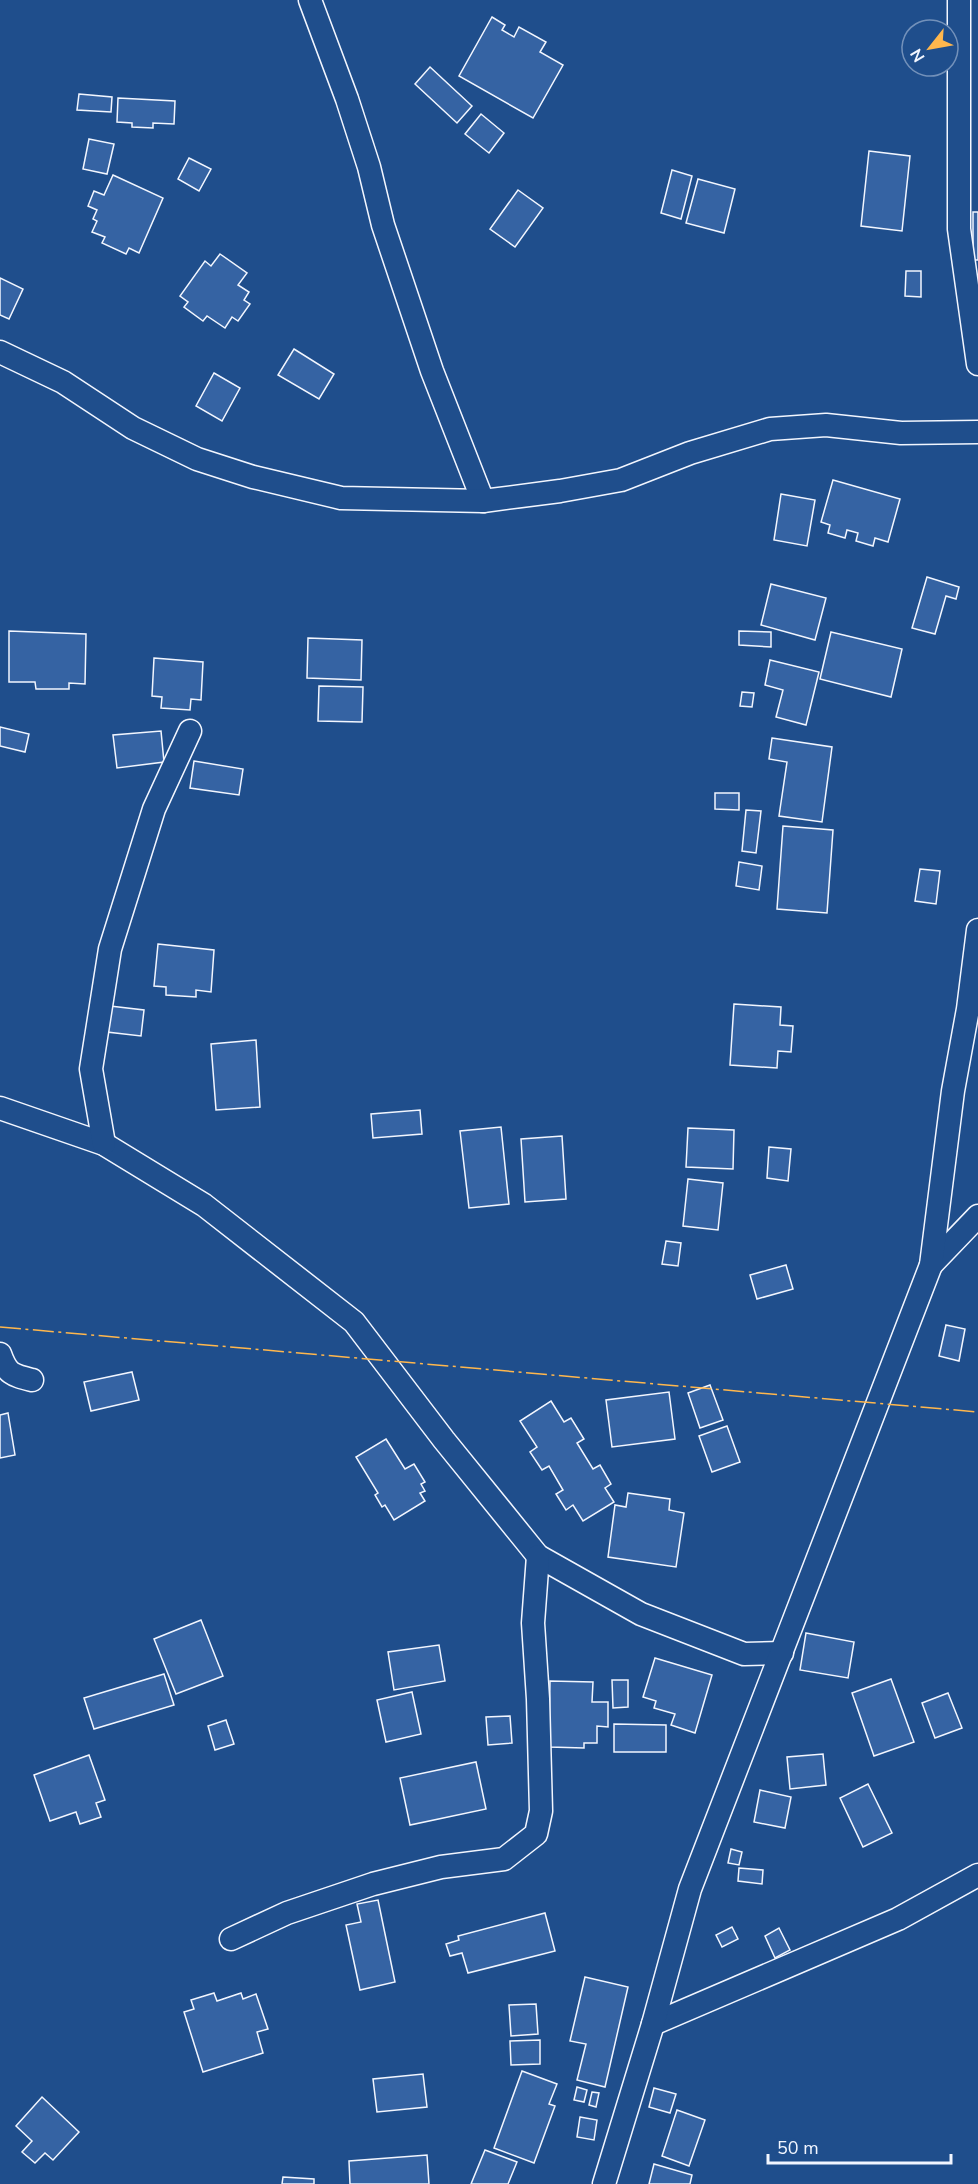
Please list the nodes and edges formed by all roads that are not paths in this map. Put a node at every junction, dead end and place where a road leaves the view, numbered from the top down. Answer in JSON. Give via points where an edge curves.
{"nodes":[{"id":1,"x":310,"y":0,"type":"edge"},
{"id":2,"x":959,"y":0,"type":"edge"},
{"id":3,"x":0,"y":352,"type":"edge"},
{"id":4,"x":978,"y":364,"type":"edge"},
{"id":5,"x":978,"y":432,"type":"edge"},
{"id":6,"x":483,"y":501,"type":"junction"},
{"id":7,"x":190,"y":731,"type":"dead end"},
{"id":8,"x":978,"y":930,"type":"edge"},
{"id":9,"x":0,"y":1108,"type":"edge"},
{"id":10,"x":104,"y":1144,"type":"junction"},
{"id":11,"x":978,"y":1216,"type":"edge"},
{"id":12,"x":931,"y":1265,"type":"junction"},
{"id":13,"x":0,"y":1353,"type":"edge"},
{"id":14,"x":32,"y":1380,"type":"dead end"},
{"id":15,"x":538,"y":1556,"type":"junction"},
{"id":16,"x":782,"y":1653,"type":"junction"},
{"id":17,"x":978,"y":1875,"type":"edge"},
{"id":18,"x":231,"y":1939,"type":"dead end"},
{"id":19,"x":653,"y":2024,"type":"junction"},
{"id":20,"x":604,"y":2184,"type":"edge"}],
"edges":[{"from":1,"to":6,"type":"street","via":[[369,167],[383,225],[432,371]]},
{"from":2,"to":4,"type":"street","via":[[959,229]]},
{"from":3,"to":6,"type":"street","via":[[63,382],[133,428],[197,459],[230,470],[341,498]]},
{"from":5,"to":6,"type":"street","via":[[900,433],[826,425],[770,429],[690,453],[621,480]]},
{"from":7,"to":10,"type":"street","via":[[154,809],[110,949],[91,1070]]},
{"from":8,"to":12,"type":"street"},
{"from":9,"to":10,"type":"street"},
{"from":10,"to":15,"type":"street","via":[[204,1205],[354,1322]]},
{"from":11,"to":12,"type":"street"},
{"from":12,"to":16,"type":"street"},
{"from":13,"to":14,"type":"street","via":[[13,1375]]},
{"from":15,"to":16,"type":"street","via":[[641,1614],[744,1654]]},
{"from":15,"to":18,"type":"street","via":[[533,1623],[541,1811],[536,1834],[504,1859],[441,1867],[373,1884],[286,1913]]},
{"from":16,"to":19,"type":"street","via":[[690,1889]]},
{"from":17,"to":19,"type":"street","via":[[898,1920]]},
{"from":19,"to":20,"type":"street"}]}
